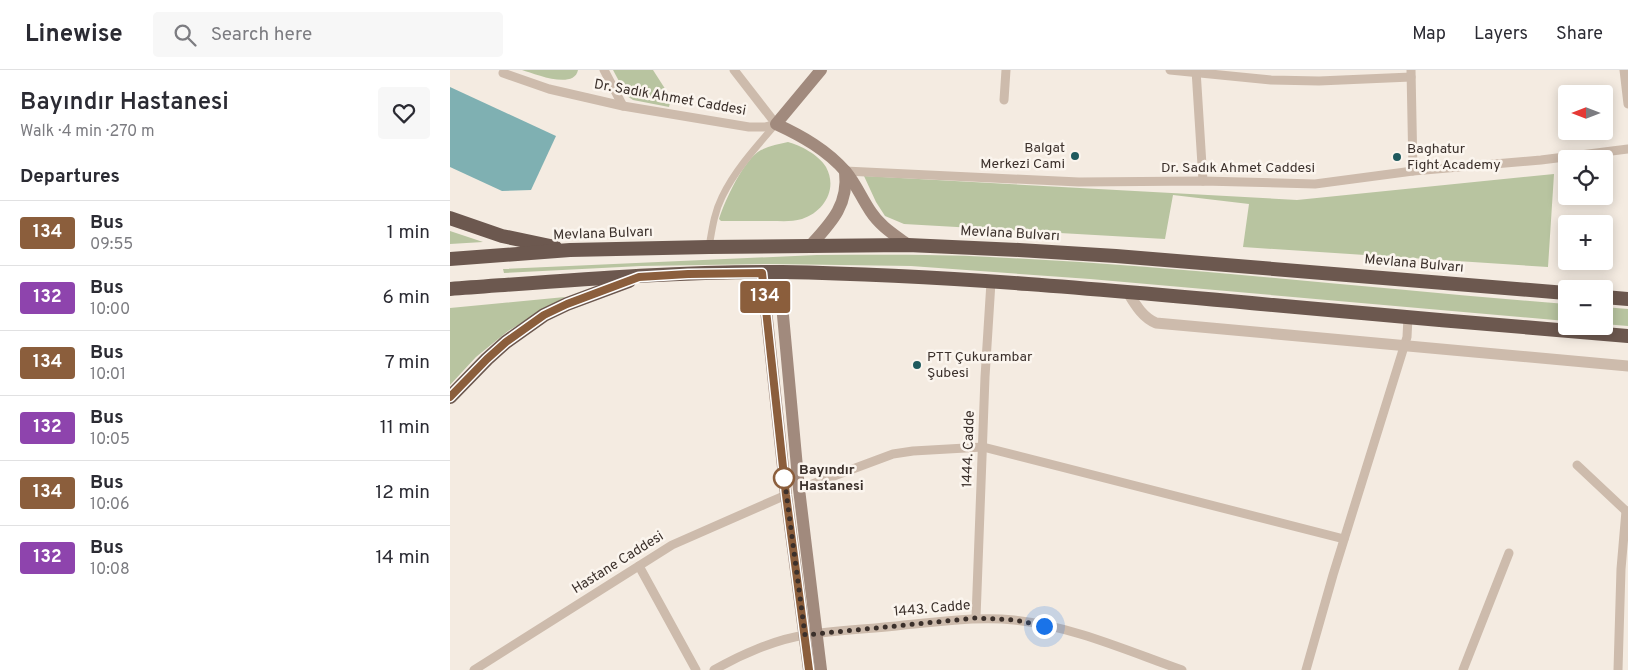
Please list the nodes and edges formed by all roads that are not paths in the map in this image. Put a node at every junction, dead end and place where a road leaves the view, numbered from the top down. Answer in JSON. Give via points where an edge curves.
{"nodes":[{"id":1,"x":604,"y":70,"type":"edge"},
{"id":2,"x":734,"y":70,"type":"edge"},
{"id":3,"x":821,"y":70,"type":"edge"},
{"id":4,"x":1006,"y":70,"type":"edge"},
{"id":5,"x":1170,"y":70,"type":"edge"},
{"id":6,"x":1624,"y":70,"type":"edge"},
{"id":7,"x":1196,"y":71,"type":"edge"},
{"id":8,"x":503,"y":73,"type":"dead end"},
{"id":9,"x":1411,"y":74,"type":"edge"},
{"id":10,"x":1004,"y":100,"type":"dead end"},
{"id":11,"x":1628,"y":104,"type":"edge"},
{"id":12,"x":624,"y":106,"type":"junction"},
{"id":13,"x":776,"y":124,"type":"junction"},
{"id":14,"x":1628,"y":149,"type":"edge"},
{"id":15,"x":845,"y":171,"type":"junction"},
{"id":16,"x":1413,"y":172,"type":"junction"},
{"id":17,"x":1203,"y":181,"type":"junction"},
{"id":18,"x":450,"y":218,"type":"edge"},
{"id":19,"x":908,"y":245,"type":"junction"},
{"id":20,"x":810,"y":246,"type":"junction"},
{"id":21,"x":709,"y":247,"type":"junction"},
{"id":22,"x":570,"y":250,"type":"junction"},
{"id":23,"x":450,"y":259,"type":"edge"},
{"id":24,"x":779,"y":272,"type":"junction"},
{"id":25,"x":762,"y":273,"type":"junction"},
{"id":26,"x":639,"y":277,"type":"junction"},
{"id":27,"x":991,"y":282,"type":"junction"},
{"id":28,"x":450,"y":289,"type":"edge"},
{"id":29,"x":1127,"y":292,"type":"junction"},
{"id":30,"x":1558,"y":292,"type":"edge"},
{"id":31,"x":1613,"y":298,"type":"edge"},
{"id":32,"x":1628,"y":299,"type":"edge"},
{"id":33,"x":1408,"y":318,"type":"junction"},
{"id":34,"x":1628,"y":336,"type":"edge"},
{"id":35,"x":1404,"y":345,"type":"junction"},
{"id":36,"x":1628,"y":366,"type":"edge"},
{"id":37,"x":450,"y":397,"type":"edge"},
{"id":38,"x":984,"y":447,"type":"junction"},
{"id":39,"x":1577,"y":465,"type":"dead end"},
{"id":40,"x":799,"y":489,"type":"junction"},
{"id":41,"x":786,"y":495,"type":"junction"},
{"id":42,"x":1627,"y":511,"type":"edge"},
{"id":43,"x":1344,"y":539,"type":"junction"},
{"id":44,"x":1509,"y":553,"type":"dead end"},
{"id":45,"x":639,"y":566,"type":"junction"},
{"id":46,"x":976,"y":618,"type":"junction"},
{"id":47,"x":811,"y":634,"type":"junction"},
{"id":48,"x":474,"y":670,"type":"edge"},
{"id":49,"x":696,"y":670,"type":"edge"},
{"id":50,"x":714,"y":670,"type":"edge"},
{"id":51,"x":809,"y":670,"type":"edge"},
{"id":52,"x":822,"y":670,"type":"edge"},
{"id":53,"x":1182,"y":670,"type":"edge"},
{"id":54,"x":1306,"y":670,"type":"edge"},
{"id":55,"x":1463,"y":670,"type":"edge"},
{"id":56,"x":1618,"y":670,"type":"edge"}],
"edges":[{"from":1,"to":12,"type":"street"},
{"from":2,"to":13,"type":"street"},
{"from":3,"to":13,"type":"main road"},
{"from":4,"to":10,"type":"street"},
{"from":5,"to":7,"type":"street"},
{"from":6,"to":11,"type":"street"},
{"from":7,"to":9,"type":"street","via":[[1272,80],[1319,81]]},
{"from":7,"to":17,"type":"street"},
{"from":8,"to":12,"type":"street","name":"Dr. Sadık Ahmet Caddesi","via":[[549,89]]},
{"from":9,"to":16,"type":"street"},
{"from":12,"to":13,"type":"street","name":"Dr. Sadık Ahmet Caddesi","via":[[750,127]]},
{"from":13,"to":15,"type":"main road","via":[[820,148]]},
{"from":13,"to":21,"type":"street","via":[[752,151],[722,197]]},
{"from":14,"to":16,"type":"street","name":"Dr. Sadık Ahmet Caddesi"},
{"from":15,"to":17,"type":"street","name":"Dr. Sadık Ahmet Caddesi","via":[[1079,182]]},
{"from":15,"to":19,"type":"main road","via":[[876,219]]},
{"from":15,"to":20,"type":"main road","via":[[846,184],[840,207]]},
{"from":16,"to":17,"type":"street","name":"Dr. Sadık Ahmet Caddesi","via":[[1314,184]]},
{"from":18,"to":22,"type":"highway","via":[[502,236]]},
{"from":19,"to":20,"type":"highway","name":"Mevlana Bulvarı"},
{"from":19,"to":30,"type":"highway","name":"Mevlana Bulvarı","via":[[1116,256]]},
{"from":20,"to":21,"type":"highway","name":"Mevlana Bulvarı"},
{"from":21,"to":22,"type":"highway","name":"Mevlana Bulvarı"},
{"from":22,"to":23,"type":"highway","name":"Mevlana Bulvarı"},
{"from":24,"to":25,"type":"highway"},
{"from":24,"to":27,"type":"highway"},
{"from":24,"to":40,"type":"main road"},
{"from":25,"to":26,"type":"highway"},
{"from":25,"to":41,"type":"main road"},
{"from":26,"to":28,"type":"highway"},
{"from":26,"to":37,"type":"highway","via":[[544,315],[506,342]]},
{"from":27,"to":29,"type":"highway"},
{"from":27,"to":38,"type":"street","name":"1444. Cadde"},
{"from":29,"to":33,"type":"highway"},
{"from":29,"to":35,"type":"street","via":[[1140,311],[1156,323]]},
{"from":31,"to":32,"type":"highway"},
{"from":33,"to":34,"type":"highway"},
{"from":33,"to":35,"type":"street"},
{"from":35,"to":36,"type":"street"},
{"from":35,"to":43,"type":"street"},
{"from":38,"to":40,"type":"street","via":[[893,454]]},
{"from":38,"to":43,"type":"street"},
{"from":38,"to":46,"type":"street","name":"1444. Cadde"},
{"from":39,"to":42,"type":"street"},
{"from":40,"to":41,"type":"main road"},
{"from":40,"to":47,"type":"main road"},
{"from":41,"to":45,"type":"street","name":"Hastane Caddesi","via":[[680,541]]},
{"from":41,"to":47,"type":"main road"},
{"from":42,"to":56,"type":"street","via":[[1621,569]]},
{"from":43,"to":54,"type":"street"},
{"from":44,"to":55,"type":"street"},
{"from":45,"to":48,"type":"street","name":"Hastane Caddesi"},
{"from":45,"to":49,"type":"street"},
{"from":46,"to":47,"type":"street","name":"1443. Cadde"},
{"from":46,"to":53,"type":"street","name":"1443. Cadde","via":[[1015,620],[1058,628]]},
{"from":47,"to":50,"type":"street","name":"1443. Cadde","via":[[758,649]]},
{"from":47,"to":51,"type":"main road"},
{"from":47,"to":52,"type":"main road"}]}
